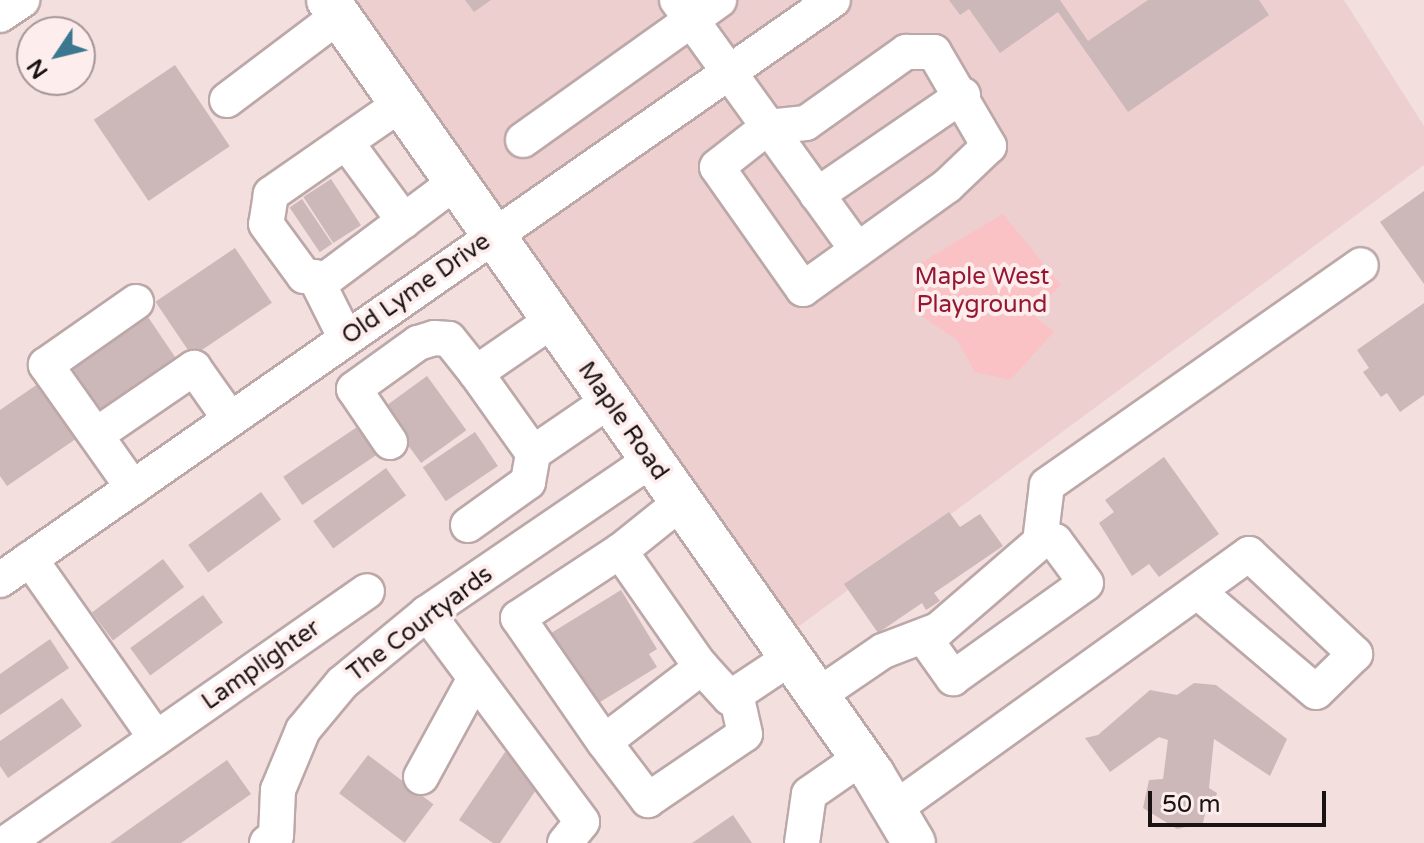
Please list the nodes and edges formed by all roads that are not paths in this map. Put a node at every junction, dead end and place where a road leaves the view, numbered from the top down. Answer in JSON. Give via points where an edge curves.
{"nodes":[{"id":1,"x":22,"y":0,"type":"edge"},
{"id":2,"x":719,"y":0,"type":"edge"},
{"id":3,"x":833,"y":0,"type":"edge"},
{"id":4,"x":334,"y":8,"type":"edge"},
{"id":5,"x":684,"y":10,"type":"edge"},
{"id":6,"x":0,"y":15,"type":"edge"},
{"id":7,"x":728,"y":73,"type":"junction"},
{"id":8,"x":963,"y":95,"type":"junction"},
{"id":9,"x":227,"y":100,"type":"dead end"},
{"id":10,"x":402,"y":103,"type":"junction"},
{"id":11,"x":768,"y":127,"type":"junction"},
{"id":12,"x":523,"y":140,"type":"dead end"},
{"id":13,"x":346,"y":142,"type":"junction"},
{"id":14,"x":457,"y":181,"type":"junction"},
{"id":15,"x":817,"y":195,"type":"junction"},
{"id":16,"x":404,"y":221,"type":"junction"},
{"id":17,"x":495,"y":233,"type":"junction"},
{"id":18,"x":857,"y":250,"type":"junction"},
{"id":19,"x":1361,"y":265,"type":"dead end"},
{"id":20,"x":315,"y":277,"type":"junction"},
{"id":21,"x":136,"y":302,"type":"dead end"},
{"id":22,"x":553,"y":320,"type":"junction"},
{"id":23,"x":356,"y":332,"type":"junction"},
{"id":24,"x":393,"y":362,"type":"junction"},
{"id":25,"x":476,"y":373,"type":"junction"},
{"id":26,"x":609,"y":401,"type":"junction"},
{"id":27,"x":230,"y":419,"type":"junction"},
{"id":28,"x":96,"y":435,"type":"junction"},
{"id":29,"x":390,"y":442,"type":"dead end"},
{"id":30,"x":533,"y":453,"type":"junction"},
{"id":31,"x":650,"y":461,"type":"junction"},
{"id":32,"x":133,"y":488,"type":"junction"},
{"id":33,"x":680,"y":503,"type":"junction"},
{"id":34,"x":468,"y":525,"type":"dead end"},
{"id":35,"x":1040,"y":542,"type":"junction"},
{"id":36,"x":620,"y":551,"type":"junction"},
{"id":37,"x":30,"y":559,"type":"junction"},
{"id":38,"x":0,"y":580,"type":"edge"},
{"id":39,"x":367,"y":591,"type":"dead end"},
{"id":40,"x":1198,"y":592,"type":"dead end"},
{"id":41,"x":427,"y":613,"type":"junction"},
{"id":42,"x":923,"y":636,"type":"junction"},
{"id":43,"x":790,"y":658,"type":"junction"},
{"id":44,"x":702,"y":667,"type":"junction"},
{"id":45,"x":475,"y":678,"type":"junction"},
{"id":46,"x":736,"y":694,"type":"junction"},
{"id":47,"x":817,"y":696,"type":"junction"},
{"id":48,"x":156,"y":738,"type":"junction"},
{"id":49,"x":604,"y":742,"type":"junction"},
{"id":50,"x":861,"y":758,"type":"junction"},
{"id":51,"x":421,"y":777,"type":"dead end"},
{"id":52,"x":904,"y":826,"type":"edge"},
{"id":53,"x":573,"y":833,"type":"edge"},
{"id":54,"x":6,"y":843,"type":"edge"},
{"id":55,"x":267,"y":843,"type":"edge"},
{"id":56,"x":802,"y":843,"type":"edge"}],
"edges":[{"from":1,"to":6,"type":"street"},
{"from":2,"to":5,"type":"street"},
{"from":3,"to":7,"type":"street","name":"Old Lyme Drive"},
{"from":4,"to":9,"type":"street"},
{"from":4,"to":10,"type":"main road","name":"Maple Road"},
{"from":5,"to":7,"type":"street"},
{"from":5,"to":12,"type":"street"},
{"from":7,"to":11,"type":"street"},
{"from":7,"to":17,"type":"street","name":"Old Lyme Drive"},
{"from":8,"to":11,"type":"street","via":[[934,52],[906,52],[806,123]]},
{"from":8,"to":15,"type":"street"},
{"from":8,"to":18,"type":"street","via":[[989,146],[947,186]]},
{"from":10,"to":13,"type":"street"},
{"from":10,"to":14,"type":"main road","name":"Maple Road"},
{"from":11,"to":15,"type":"street"},
{"from":11,"to":18,"type":"street","via":[[717,167],[803,289]]},
{"from":13,"to":16,"type":"street"},
{"from":13,"to":20,"type":"street","via":[[271,194],[266,224],[304,276]]},
{"from":14,"to":16,"type":"street"},
{"from":14,"to":17,"type":"main road","name":"Maple Road"},
{"from":15,"to":18,"type":"street"},
{"from":16,"to":20,"type":"street","via":[[326,279]]},
{"from":17,"to":22,"type":"main road","name":"Maple Road"},
{"from":17,"to":23,"type":"street","name":"Old Lyme Drive"},
{"from":19,"to":35,"type":"street","via":[[1047,485]]},
{"from":20,"to":23,"type":"street"},
{"from":21,"to":28,"type":"street","via":[[46,365]]},
{"from":22,"to":25,"type":"street"},
{"from":22,"to":26,"type":"main road","name":"Maple Road"},
{"from":23,"to":24,"type":"street"},
{"from":23,"to":27,"type":"street","name":"Old Lyme Drive"},
{"from":24,"to":25,"type":"street","via":[[418,343],[449,339]]},
{"from":24,"to":29,"type":"street","via":[[354,389]]},
{"from":25,"to":30,"type":"street"},
{"from":26,"to":30,"type":"street"},
{"from":26,"to":31,"type":"main road","name":"Maple Road"},
{"from":27,"to":28,"type":"street","via":[[194,368]]},
{"from":27,"to":32,"type":"street","name":"Old Lyme Drive"},
{"from":28,"to":32,"type":"street"},
{"from":30,"to":34,"type":"street","via":[[528,482]]},
{"from":31,"to":33,"type":"main road","name":"Maple Road"},
{"from":31,"to":41,"type":"street","name":"The Courtyards"},
{"from":32,"to":37,"type":"street","name":"Old Lyme Drive"},
{"from":33,"to":36,"type":"street"},
{"from":33,"to":43,"type":"main road","name":"Maple Road"},
{"from":35,"to":42,"type":"street","via":[[938,630]]},
{"from":35,"to":42,"type":"street","via":[[1055,541],[1086,583],[953,678]]},
{"from":36,"to":44,"type":"street"},
{"from":36,"to":49,"type":"street","via":[[518,618]]},
{"from":37,"to":38,"type":"street","name":"Old Lyme Drive"},
{"from":37,"to":48,"type":"street"},
{"from":39,"to":48,"type":"street","name":"Lamplighter"},
{"from":40,"to":52,"type":"street"},
{"from":41,"to":45,"type":"street"},
{"from":41,"to":55,"type":"street","name":"The Courtyards","via":[[342,683],[303,730],[278,790],[276,836]]},
{"from":42,"to":47,"type":"street","via":[[883,651]]},
{"from":43,"to":46,"type":"street"},
{"from":43,"to":47,"type":"main road","name":"Maple Road"},
{"from":44,"to":46,"type":"street","via":[[730,698]]},
{"from":44,"to":49,"type":"street"},
{"from":45,"to":51,"type":"street"},
{"from":45,"to":53,"type":"street"},
{"from":46,"to":49,"type":"street","via":[[745,734],[648,800]]},
{"from":47,"to":50,"type":"main road","name":"Maple Road"},
{"from":48,"to":54,"type":"street","name":"Lamplighter"},
{"from":50,"to":52,"type":"main road","name":"Maple Road"},
{"from":50,"to":56,"type":"street","via":[[809,794]]}]}
